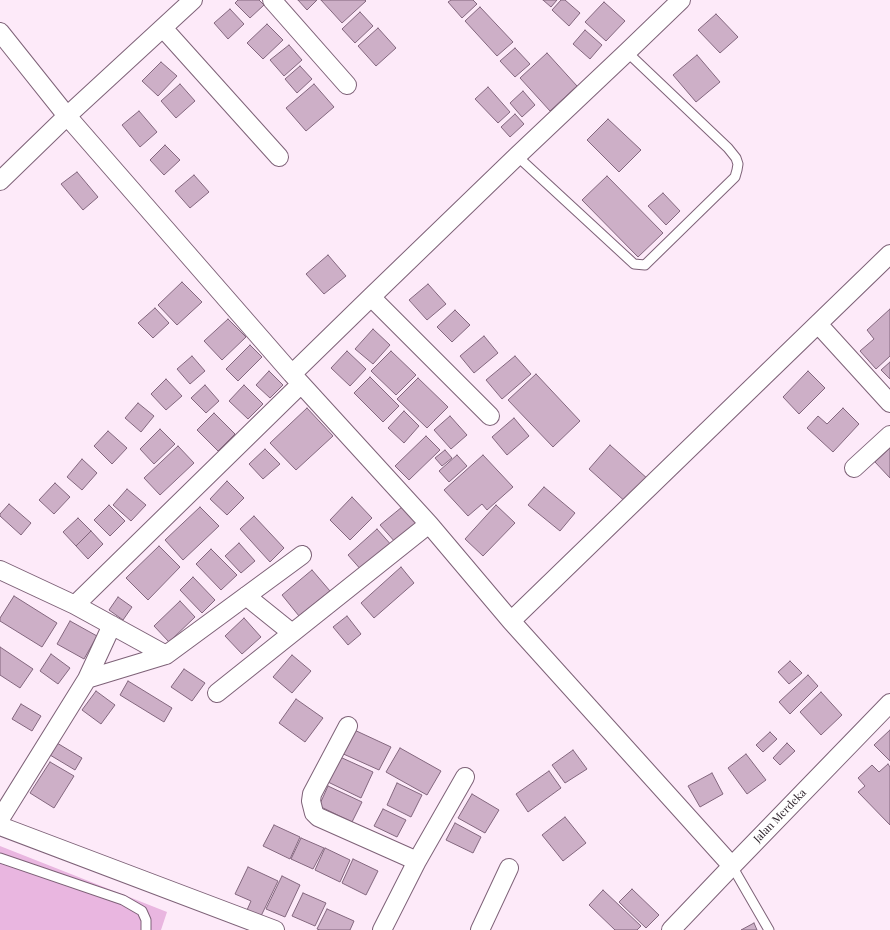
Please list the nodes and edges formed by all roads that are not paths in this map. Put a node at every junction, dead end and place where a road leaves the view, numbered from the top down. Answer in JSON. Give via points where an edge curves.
{"nodes":[{"id":1,"x":193,"y":0,"type":"edge"},
{"id":2,"x":272,"y":0,"type":"edge"},
{"id":3,"x":681,"y":0,"type":"edge"},
{"id":4,"x":163,"y":28,"type":"junction"},
{"id":5,"x":0,"y":32,"type":"edge"},
{"id":6,"x":627,"y":52,"type":"junction"},
{"id":7,"x":347,"y":85,"type":"dead end"},
{"id":8,"x":67,"y":116,"type":"junction"},
{"id":9,"x":516,"y":156,"type":"junction"},
{"id":10,"x":279,"y":157,"type":"dead end"},
{"id":11,"x":0,"y":181,"type":"edge"},
{"id":12,"x":890,"y":254,"type":"edge"},
{"id":13,"x":371,"y":296,"type":"junction"},
{"id":14,"x":818,"y":324,"type":"junction"},
{"id":15,"x":296,"y":379,"type":"junction"},
{"id":16,"x":890,"y":402,"type":"edge"},
{"id":17,"x":490,"y":416,"type":"dead end"},
{"id":18,"x":890,"y":435,"type":"edge"},
{"id":19,"x":854,"y":468,"type":"dead end"},
{"id":20,"x":429,"y":524,"type":"junction"},
{"id":21,"x":302,"y":555,"type":"dead end"},
{"id":22,"x":1,"y":573,"type":"edge"},
{"id":23,"x":246,"y":596,"type":"junction"},
{"id":24,"x":75,"y":605,"type":"junction"},
{"id":25,"x":511,"y":621,"type":"junction"},
{"id":26,"x":112,"y":625,"type":"junction"},
{"id":27,"x":292,"y":633,"type":"junction"},
{"id":28,"x":166,"y":655,"type":"junction"},
{"id":29,"x":87,"y":679,"type":"junction"},
{"id":30,"x":217,"y":693,"type":"dead end"},
{"id":31,"x":890,"y":703,"type":"edge"},
{"id":32,"x":348,"y":726,"type":"dead end"},
{"id":33,"x":465,"y":777,"type":"dead end"},
{"id":34,"x":0,"y":819,"type":"edge"},
{"id":35,"x":0,"y":826,"type":"edge"},
{"id":36,"x":0,"y":858,"type":"edge"},
{"id":37,"x":417,"y":862,"type":"junction"},
{"id":38,"x":732,"y":866,"type":"junction"},
{"id":39,"x":509,"y":868,"type":"dead end"},
{"id":40,"x":146,"y":930,"type":"edge"},
{"id":41,"x":275,"y":930,"type":"edge"},
{"id":42,"x":382,"y":930,"type":"edge"},
{"id":43,"x":480,"y":930,"type":"edge"},
{"id":44,"x":671,"y":930,"type":"edge"},
{"id":45,"x":769,"y":930,"type":"edge"}],
"edges":[{"from":1,"to":4,"type":"street"},
{"from":2,"to":7,"type":"street"},
{"from":3,"to":6,"type":"street"},
{"from":4,"to":8,"type":"street"},
{"from":4,"to":10,"type":"street"},
{"from":5,"to":8,"type":"street"},
{"from":6,"to":9,"type":"street"},
{"from":6,"to":9,"type":"lane","via":[[728,148],[738,164],[735,176],[645,265],[634,264]]},
{"from":8,"to":11,"type":"street"},
{"from":8,"to":15,"type":"street"},
{"from":9,"to":13,"type":"street"},
{"from":12,"to":14,"type":"street"},
{"from":13,"to":15,"type":"street"},
{"from":13,"to":17,"type":"street"},
{"from":14,"to":16,"type":"street"},
{"from":14,"to":25,"type":"street"},
{"from":15,"to":20,"type":"street"},
{"from":15,"to":24,"type":"street"},
{"from":18,"to":19,"type":"street"},
{"from":20,"to":25,"type":"street"},
{"from":20,"to":27,"type":"street"},
{"from":21,"to":23,"type":"street"},
{"from":22,"to":24,"type":"street"},
{"from":23,"to":27,"type":"street"},
{"from":23,"to":28,"type":"street"},
{"from":24,"to":26,"type":"street"},
{"from":25,"to":38,"type":"street"},
{"from":26,"to":28,"type":"street"},
{"from":26,"to":29,"type":"street"},
{"from":27,"to":30,"type":"street"},
{"from":28,"to":29,"type":"street"},
{"from":29,"to":34,"type":"street"},
{"from":31,"to":38,"type":"street","name":"Jalan Merdeka"},
{"from":32,"to":37,"type":"street","via":[[312,794],[314,813]]},
{"from":33,"to":37,"type":"street"},
{"from":35,"to":41,"type":"street"},
{"from":36,"to":40,"type":"lane","via":[[123,900],[142,911],[146,920]]},
{"from":37,"to":42,"type":"street"},
{"from":38,"to":44,"type":"street","name":"Jalan Merdeka"},
{"from":38,"to":45,"type":"lane"},
{"from":39,"to":43,"type":"street"}]}
